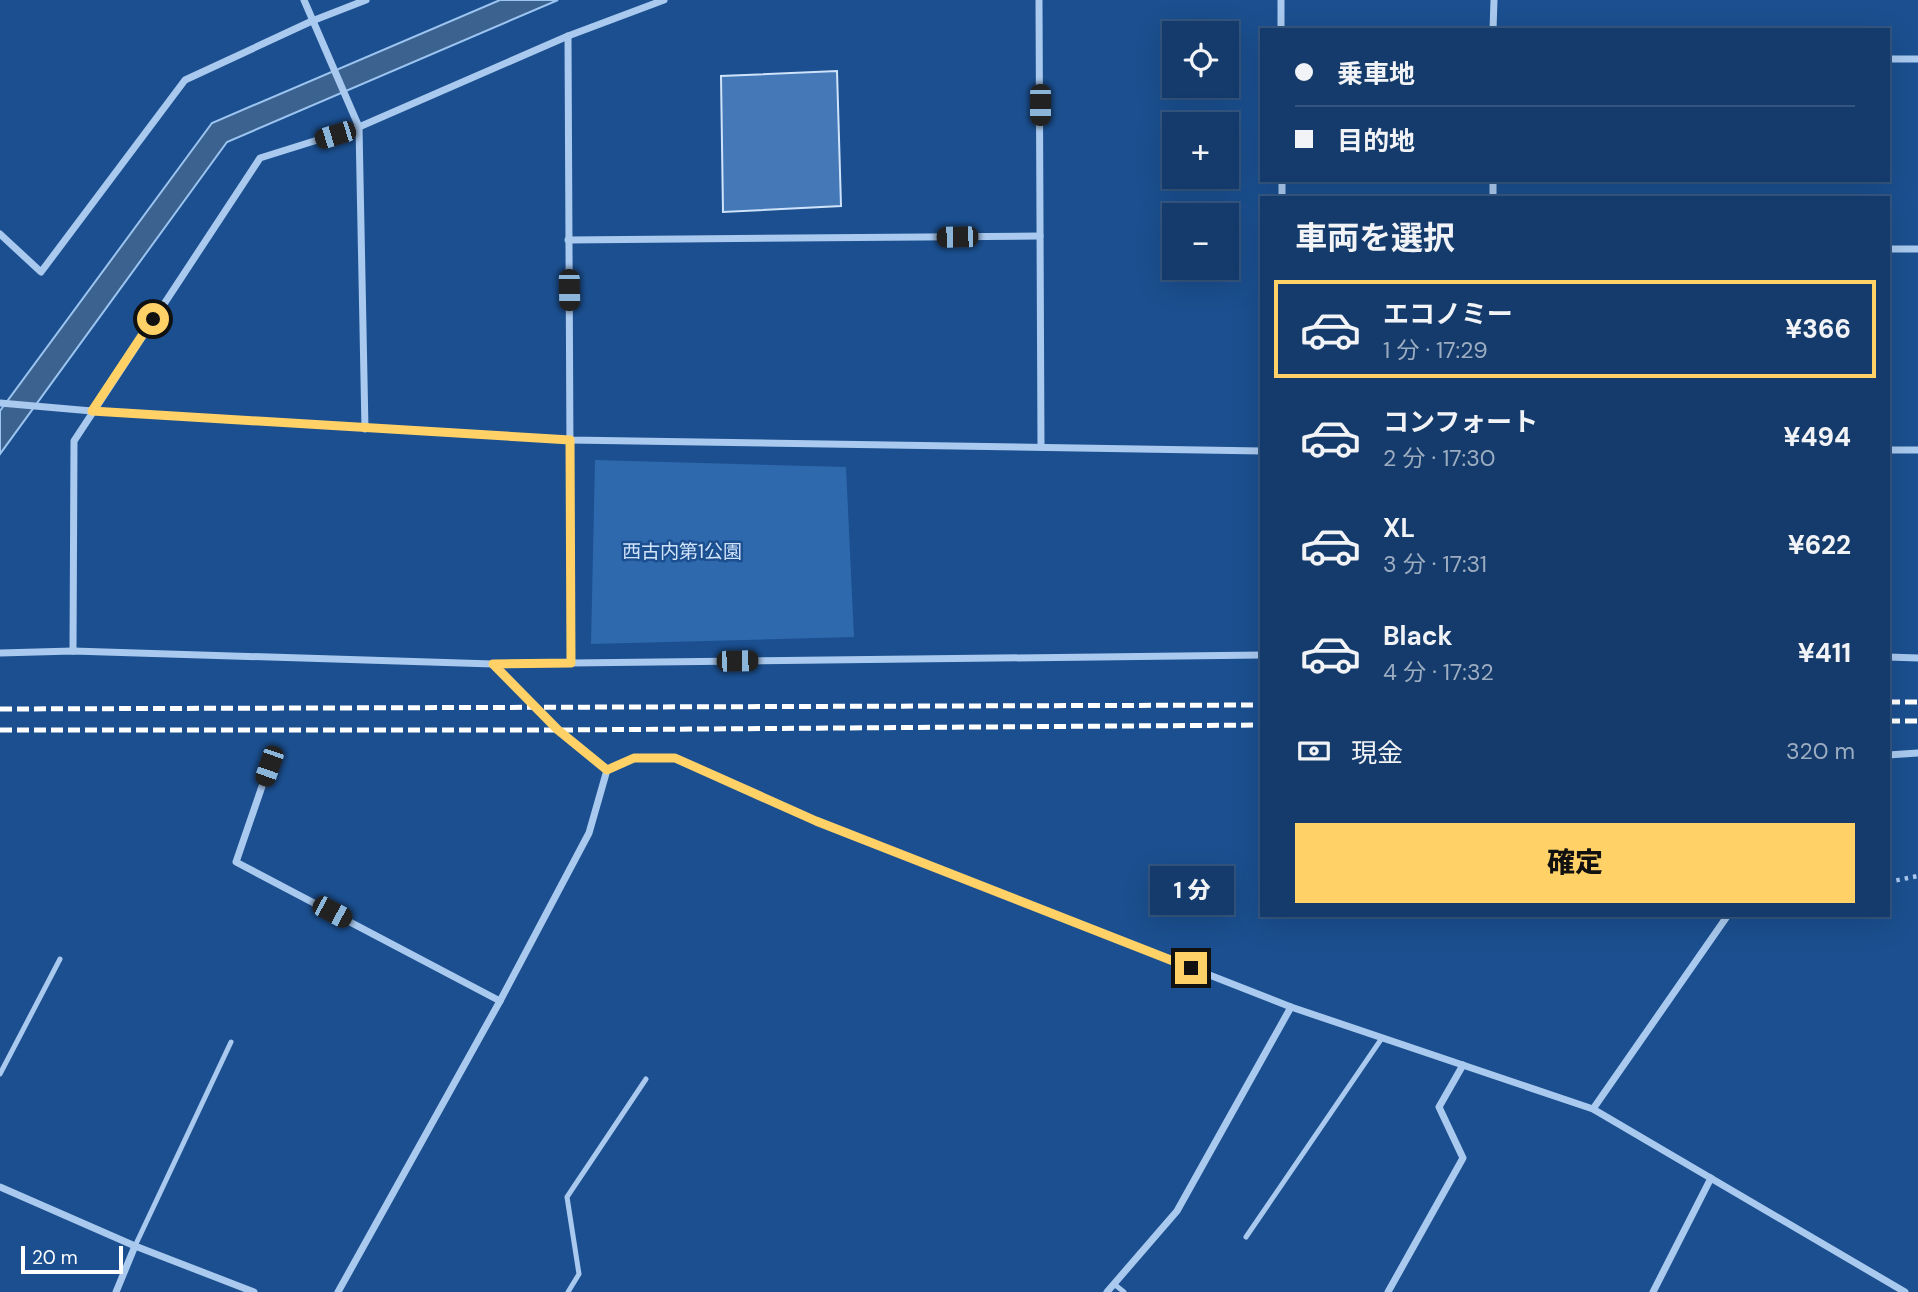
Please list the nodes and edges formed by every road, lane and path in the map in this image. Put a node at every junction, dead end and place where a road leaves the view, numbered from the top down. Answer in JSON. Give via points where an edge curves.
{"nodes":[{"id":1,"x":304,"y":0,"type":"edge"},
{"id":2,"x":366,"y":0,"type":"edge"},
{"id":3,"x":664,"y":0,"type":"edge"},
{"id":4,"x":1039,"y":0,"type":"edge"},
{"id":5,"x":1281,"y":0,"type":"edge"},
{"id":6,"x":1494,"y":0,"type":"edge"},
{"id":7,"x":312,"y":21,"type":"junction"},
{"id":8,"x":1282,"y":28,"type":"edge"},
{"id":9,"x":1493,"y":28,"type":"edge"},
{"id":10,"x":568,"y":36,"type":"junction"},
{"id":11,"x":1890,"y":59,"type":"edge"},
{"id":12,"x":1918,"y":59,"type":"edge"},
{"id":13,"x":359,"y":127,"type":"junction"},
{"id":14,"x":0,"y":233,"type":"edge"},
{"id":15,"x":1040,"y":236,"type":"junction"},
{"id":16,"x":568,"y":240,"type":"junction"},
{"id":17,"x":1890,"y":249,"type":"edge"},
{"id":18,"x":1918,"y":249,"type":"edge"},
{"id":19,"x":0,"y":402,"type":"edge"},
{"id":20,"x":92,"y":411,"type":"junction"},
{"id":21,"x":365,"y":429,"type":"junction"},
{"id":22,"x":570,"y":440,"type":"junction"},
{"id":23,"x":1041,"y":447,"type":"junction"},
{"id":24,"x":1890,"y":450,"type":"edge"},
{"id":25,"x":1918,"y":450,"type":"edge"},
{"id":26,"x":1260,"y":451,"type":"edge"},
{"id":27,"x":73,"y":652,"type":"junction"},
{"id":28,"x":0,"y":653,"type":"edge"},
{"id":29,"x":1260,"y":655,"type":"edge"},
{"id":30,"x":1890,"y":657,"type":"edge"},
{"id":31,"x":1918,"y":658,"type":"edge"},
{"id":32,"x":571,"y":663,"type":"junction"},
{"id":33,"x":493,"y":664,"type":"junction"},
{"id":34,"x":1918,"y":753,"type":"edge"},
{"id":35,"x":1890,"y":755,"type":"edge"},
{"id":36,"x":269,"y":766,"type":"dead end"},
{"id":37,"x":607,"y":770,"type":"junction"},
{"id":38,"x":1918,"y":876,"type":"edge"},
{"id":39,"x":1890,"y":881,"type":"edge"},
{"id":40,"x":1727,"y":917,"type":"edge"},
{"id":41,"x":60,"y":960,"type":"dead end"},
{"id":42,"x":500,"y":1001,"type":"junction"},
{"id":43,"x":1291,"y":1007,"type":"junction"},
{"id":44,"x":1382,"y":1038,"type":"junction"},
{"id":45,"x":231,"y":1042,"type":"dead end"},
{"id":46,"x":1463,"y":1065,"type":"junction"},
{"id":47,"x":0,"y":1074,"type":"edge"},
{"id":48,"x":646,"y":1079,"type":"dead end"},
{"id":49,"x":1593,"y":1109,"type":"junction"},
{"id":50,"x":1711,"y":1178,"type":"junction"},
{"id":51,"x":0,"y":1187,"type":"edge"},
{"id":52,"x":1246,"y":1237,"type":"dead end"},
{"id":53,"x":135,"y":1246,"type":"junction"},
{"id":54,"x":1114,"y":1284,"type":"junction"},
{"id":55,"x":116,"y":1292,"type":"edge"},
{"id":56,"x":254,"y":1292,"type":"edge"},
{"id":57,"x":338,"y":1292,"type":"edge"},
{"id":58,"x":568,"y":1292,"type":"edge"},
{"id":59,"x":1107,"y":1292,"type":"edge"},
{"id":60,"x":1124,"y":1292,"type":"edge"},
{"id":61,"x":1388,"y":1292,"type":"edge"},
{"id":62,"x":1653,"y":1292,"type":"edge"},
{"id":63,"x":1905,"y":1292,"type":"edge"}],
"edges":[{"from":1,"to":7,"type":"street"},
{"from":2,"to":7,"type":"street"},
{"from":3,"to":10,"type":"street"},
{"from":4,"to":15,"type":"street"},
{"from":5,"to":8,"type":"street"},
{"from":6,"to":9,"type":"street"},
{"from":7,"to":13,"type":"street"},
{"from":7,"to":14,"type":"street","via":[[185,80],[41,272]]},
{"from":10,"to":13,"type":"street"},
{"from":10,"to":16,"type":"street"},
{"from":11,"to":12,"type":"street"},
{"from":13,"to":20,"type":"street","via":[[260,158]]},
{"from":13,"to":21,"type":"street"},
{"from":15,"to":16,"type":"street"},
{"from":15,"to":23,"type":"street"},
{"from":16,"to":22,"type":"street"},
{"from":17,"to":18,"type":"street"},
{"from":19,"to":20,"type":"street"},
{"from":20,"to":21,"type":"street"},
{"from":20,"to":27,"type":"street","via":[[74,440]]},
{"from":21,"to":22,"type":"street"},
{"from":22,"to":23,"type":"street"},
{"from":22,"to":32,"type":"street"},
{"from":23,"to":26,"type":"street"},
{"from":24,"to":25,"type":"street"},
{"from":27,"to":28,"type":"street"},
{"from":27,"to":33,"type":"street"},
{"from":29,"to":32,"type":"street"},
{"from":30,"to":31,"type":"street"},
{"from":32,"to":33,"type":"street"},
{"from":33,"to":37,"type":"street","via":[[558,730]]},
{"from":34,"to":35,"type":"street"},
{"from":36,"to":42,"type":"street","via":[[236,862]]},
{"from":37,"to":42,"type":"street","via":[[589,833]]},
{"from":37,"to":43,"type":"street","via":[[634,758],[675,758],[816,821]]},
{"from":38,"to":39,"type":"path"},
{"from":40,"to":49,"type":"street"},
{"from":41,"to":47,"type":"lane"},
{"from":42,"to":57,"type":"street"},
{"from":43,"to":44,"type":"street"},
{"from":43,"to":54,"type":"street","via":[[1178,1211]]},
{"from":44,"to":46,"type":"street"},
{"from":44,"to":52,"type":"lane"},
{"from":45,"to":53,"type":"lane"},
{"from":46,"to":49,"type":"street"},
{"from":46,"to":61,"type":"street","via":[[1440,1107],[1463,1158]]},
{"from":48,"to":58,"type":"lane","via":[[567,1197],[579,1274]]},
{"from":49,"to":50,"type":"street"},
{"from":50,"to":62,"type":"street"},
{"from":50,"to":63,"type":"street"},
{"from":51,"to":53,"type":"street"},
{"from":53,"to":55,"type":"street"},
{"from":53,"to":56,"type":"street"},
{"from":54,"to":59,"type":"street"},
{"from":54,"to":60,"type":"lane"}]}
